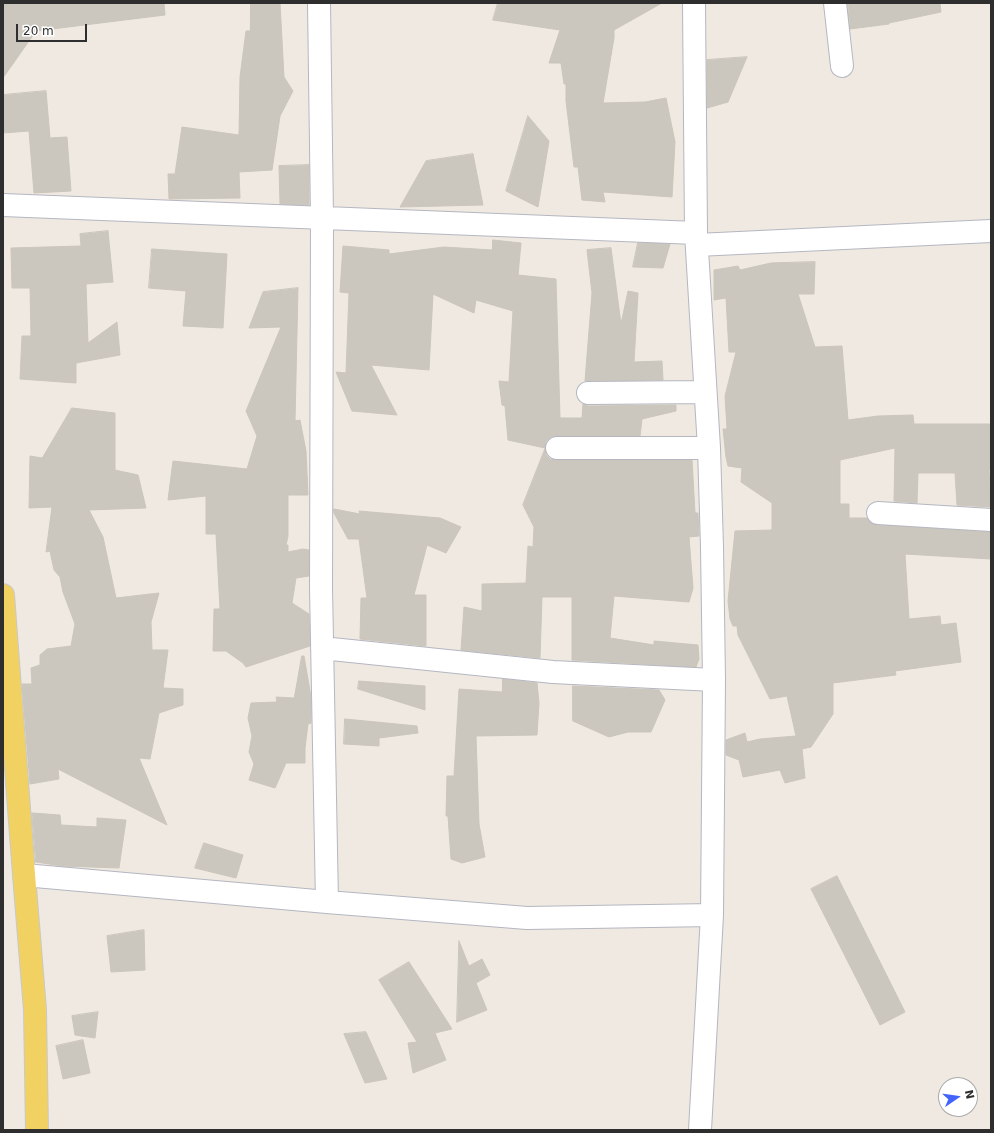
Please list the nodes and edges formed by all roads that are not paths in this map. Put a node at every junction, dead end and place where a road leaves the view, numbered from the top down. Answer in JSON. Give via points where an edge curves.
{"nodes":[{"id":1,"x":319,"y":3,"type":"edge"},
{"id":2,"x":694,"y":3,"type":"edge"},
{"id":3,"x":835,"y":3,"type":"edge"},
{"id":4,"x":842,"y":66,"type":"dead end"},
{"id":5,"x":3,"y":205,"type":"edge"},
{"id":6,"x":322,"y":217,"type":"junction"},
{"id":7,"x":991,"y":231,"type":"edge"},
{"id":8,"x":696,"y":239,"type":"junction"},
{"id":9,"x":706,"y":392,"type":"junction"},
{"id":10,"x":588,"y":393,"type":"dead end"},
{"id":11,"x":557,"y":448,"type":"dead end"},
{"id":12,"x":709,"y":448,"type":"junction"},
{"id":13,"x":878,"y":513,"type":"dead end"},
{"id":14,"x":991,"y":520,"type":"edge"},
{"id":15,"x":3,"y":595,"type":"edge"},
{"id":16,"x":322,"y":648,"type":"junction"},
{"id":17,"x":714,"y":680,"type":"junction"},
{"id":18,"x":24,"y":875,"type":"junction"},
{"id":19,"x":327,"y":902,"type":"junction"},
{"id":20,"x":712,"y":915,"type":"junction"},
{"id":21,"x":37,"y":1130,"type":"edge"},
{"id":22,"x":700,"y":1130,"type":"edge"}],
"edges":[{"from":1,"to":6,"type":"street"},
{"from":2,"to":8,"type":"street"},
{"from":3,"to":4,"type":"street"},
{"from":5,"to":6,"type":"street"},
{"from":6,"to":8,"type":"street"},
{"from":6,"to":16,"type":"street"},
{"from":7,"to":8,"type":"street"},
{"from":8,"to":9,"type":"street"},
{"from":9,"to":10,"type":"street"},
{"from":9,"to":12,"type":"street"},
{"from":11,"to":12,"type":"street"},
{"from":12,"to":17,"type":"street"},
{"from":13,"to":14,"type":"street"},
{"from":15,"to":18,"type":"main road"},
{"from":16,"to":17,"type":"street","via":[[553,672]]},
{"from":16,"to":19,"type":"street"},
{"from":17,"to":20,"type":"street"},
{"from":18,"to":19,"type":"street"},
{"from":18,"to":21,"type":"main road","via":[[35,1010]]},
{"from":19,"to":20,"type":"street","via":[[527,918]]},
{"from":20,"to":22,"type":"street"}]}
